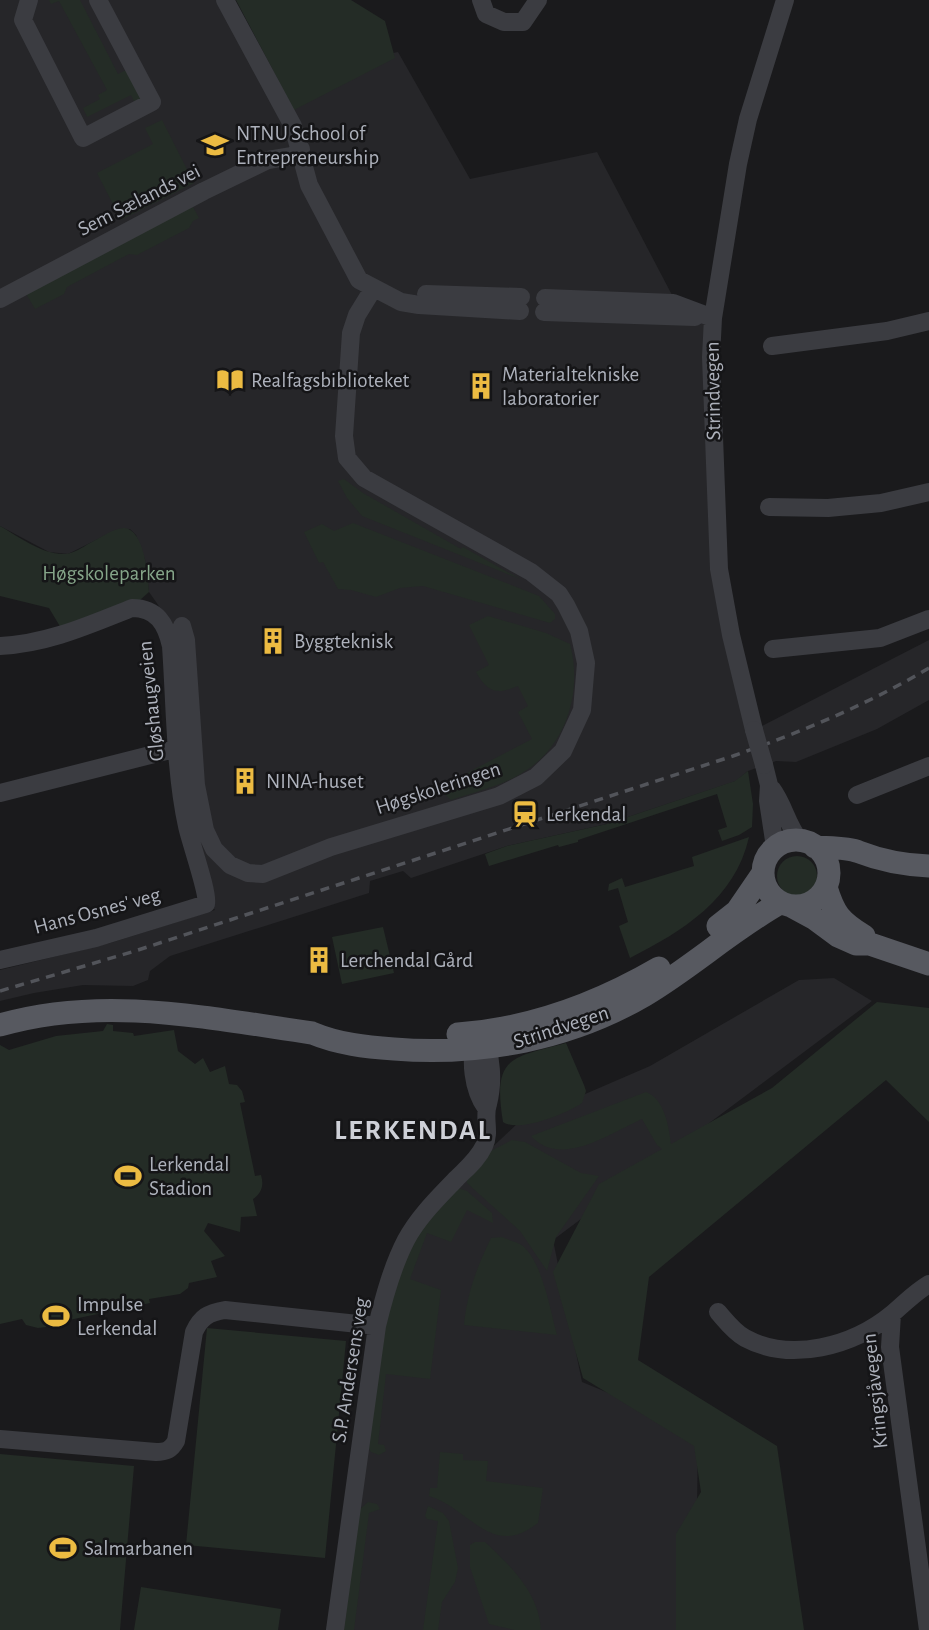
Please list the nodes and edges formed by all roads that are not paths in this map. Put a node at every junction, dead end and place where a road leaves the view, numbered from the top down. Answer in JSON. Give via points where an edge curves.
{"nodes":[{"id":1,"x":29,"y":0,"type":"edge"},
{"id":2,"x":98,"y":0,"type":"edge"},
{"id":3,"x":225,"y":0,"type":"edge"},
{"id":4,"x":481,"y":0,"type":"edge"},
{"id":5,"x":538,"y":0,"type":"edge"},
{"id":6,"x":785,"y":0,"type":"edge"},
{"id":7,"x":303,"y":155,"type":"junction"},
{"id":8,"x":380,"y":293,"type":"junction"},
{"id":9,"x":0,"y":299,"type":"edge"},
{"id":10,"x":521,"y":304,"type":"dead end"},
{"id":11,"x":713,"y":318,"type":"junction"},
{"id":12,"x":929,"y":321,"type":"edge"},
{"id":13,"x":772,"y":345,"type":"dead end"},
{"id":14,"x":929,"y":492,"type":"edge"},
{"id":15,"x":769,"y":508,"type":"dead end"},
{"id":16,"x":929,"y":619,"type":"edge"},
{"id":17,"x":182,"y":626,"type":"dead end"},
{"id":18,"x":0,"y":646,"type":"edge"},
{"id":19,"x":773,"y":649,"type":"dead end"},
{"id":20,"x":178,"y":748,"type":"junction"},
{"id":21,"x":929,"y":766,"type":"edge"},
{"id":22,"x":769,"y":785,"type":"junction"},
{"id":23,"x":0,"y":793,"type":"edge"},
{"id":24,"x":857,"y":795,"type":"dead end"},
{"id":25,"x":808,"y":844,"type":"junction"},
{"id":26,"x":775,"y":847,"type":"junction"},
{"id":27,"x":866,"y":857,"type":"junction"},
{"id":28,"x":929,"y":866,"type":"edge"},
{"id":29,"x":763,"y":873,"type":"junction"},
{"id":30,"x":827,"y":878,"type":"junction"},
{"id":31,"x":206,"y":904,"type":"joint"},
{"id":32,"x":786,"y":905,"type":"junction"},
{"id":33,"x":870,"y":944,"type":"junction"},
{"id":34,"x":0,"y":960,"type":"edge"},
{"id":35,"x":929,"y":964,"type":"edge"},
{"id":36,"x":0,"y":1025,"type":"edge"},
{"id":37,"x":468,"y":1043,"type":"junction"},
{"id":38,"x":929,"y":1284,"type":"edge"},
{"id":39,"x":718,"y":1312,"type":"dead end"},
{"id":40,"x":892,"y":1314,"type":"junction"},
{"id":41,"x":377,"y":1326,"type":"junction"},
{"id":42,"x":0,"y":1439,"type":"edge"},
{"id":43,"x":335,"y":1630,"type":"edge"},
{"id":44,"x":928,"y":1630,"type":"edge"}],
"edges":[{"from":1,"to":2,"type":"street","via":[[23,20],[83,138],[152,102]]},
{"from":3,"to":7,"type":"street","via":[[293,126]]},
{"from":4,"to":5,"type":"street","via":[[486,14],[504,22],[523,22]]},
{"from":6,"to":11,"type":"street","name":"Strindvegen","via":[[748,119]]},
{"from":7,"to":8,"type":"street","via":[[309,185],[359,280]]},
{"from":7,"to":9,"type":"street","name":"Sem Sælands vei","via":[[268,160]]},
{"from":8,"to":10,"type":"street","via":[[419,305]]},
{"from":8,"to":17,"type":"street","name":"Høgskoleringen","via":[[357,315],[351,333],[344,436],[347,458],[364,478],[531,572],[559,594],[579,631],[586,663],[582,710],[563,751],[536,777],[499,796],[331,847],[263,874],[248,873],[230,865],[214,849],[205,830],[196,785]]},
{"from":11,"to":11,"type":"street","via":[[673,303],[545,305],[673,316]]},
{"from":11,"to":22,"type":"street","name":"Strindvegen","bridge":true,"via":[[719,569]]},
{"from":12,"to":13,"type":"street","via":[[887,331]]},
{"from":14,"to":15,"type":"street","via":[[881,503]]},
{"from":16,"to":19,"type":"street","via":[[880,638]]},
{"from":18,"to":20,"type":"street","name":"Gløshaugveien","via":[[60,636],[132,608],[144,608],[167,629]]},
{"from":20,"to":23,"type":"street"},
{"from":20,"to":31,"type":"street","name":"Gløshaugveien","via":[[184,813],[208,897]]},
{"from":21,"to":24,"type":"street"},
{"from":22,"to":25,"type":"street","name":"Strindvegen","via":[[793,832]]},
{"from":22,"to":26,"type":"street","name":"Strindvegen"},
{"from":25,"to":26,"type":"main road","via":[[784,842]]},
{"from":25,"to":27,"type":"main road","via":[[858,851]]},
{"from":25,"to":30,"type":"main road","via":[[821,852]]},
{"from":26,"to":29,"type":"main road"},
{"from":27,"to":28,"type":"main road"},
{"from":27,"to":30,"type":"main road"},
{"from":29,"to":32,"type":"main road","via":[[768,891]]},
{"from":29,"to":37,"type":"main road","name":"Strindvegen","via":[[737,911],[690,949],[635,983],[579,1007]]},
{"from":30,"to":32,"type":"main road","via":[[813,902]]},
{"from":30,"to":33,"type":"main road","via":[[837,915]]},
{"from":31,"to":34,"type":"street","name":"Hans Osnes' veg","via":[[96,938]]},
{"from":32,"to":33,"type":"main road","via":[[838,936]]},
{"from":32,"to":37,"type":"main road","name":"Strindvegen","via":[[746,922],[698,962],[626,1006],[512,1045]]},
{"from":33,"to":35,"type":"main road"},
{"from":36,"to":37,"type":"main road","name":"Strindvegen","via":[[59,1012],[151,1010],[312,1032],[330,1041]]},
{"from":37,"to":41,"type":"street","name":"S.P. Andersens veg","via":[[478,1097],[486,1108],[488,1130],[483,1148],[426,1210],[406,1241]]},
{"from":38,"to":40,"type":"street","name":"Kringsjåvegen"},
{"from":39,"to":40,"type":"street","name":"Kringsjåvegen","via":[[749,1340],[801,1350],[850,1338]]},
{"from":40,"to":44,"type":"street","name":"Kringsjåvegen","via":[[890,1347]]},
{"from":41,"to":42,"type":"street","via":[[212,1312],[200,1320],[194,1332],[172,1448],[156,1452]]},
{"from":41,"to":43,"type":"street","name":"S.P. Andersens veg"}]}
